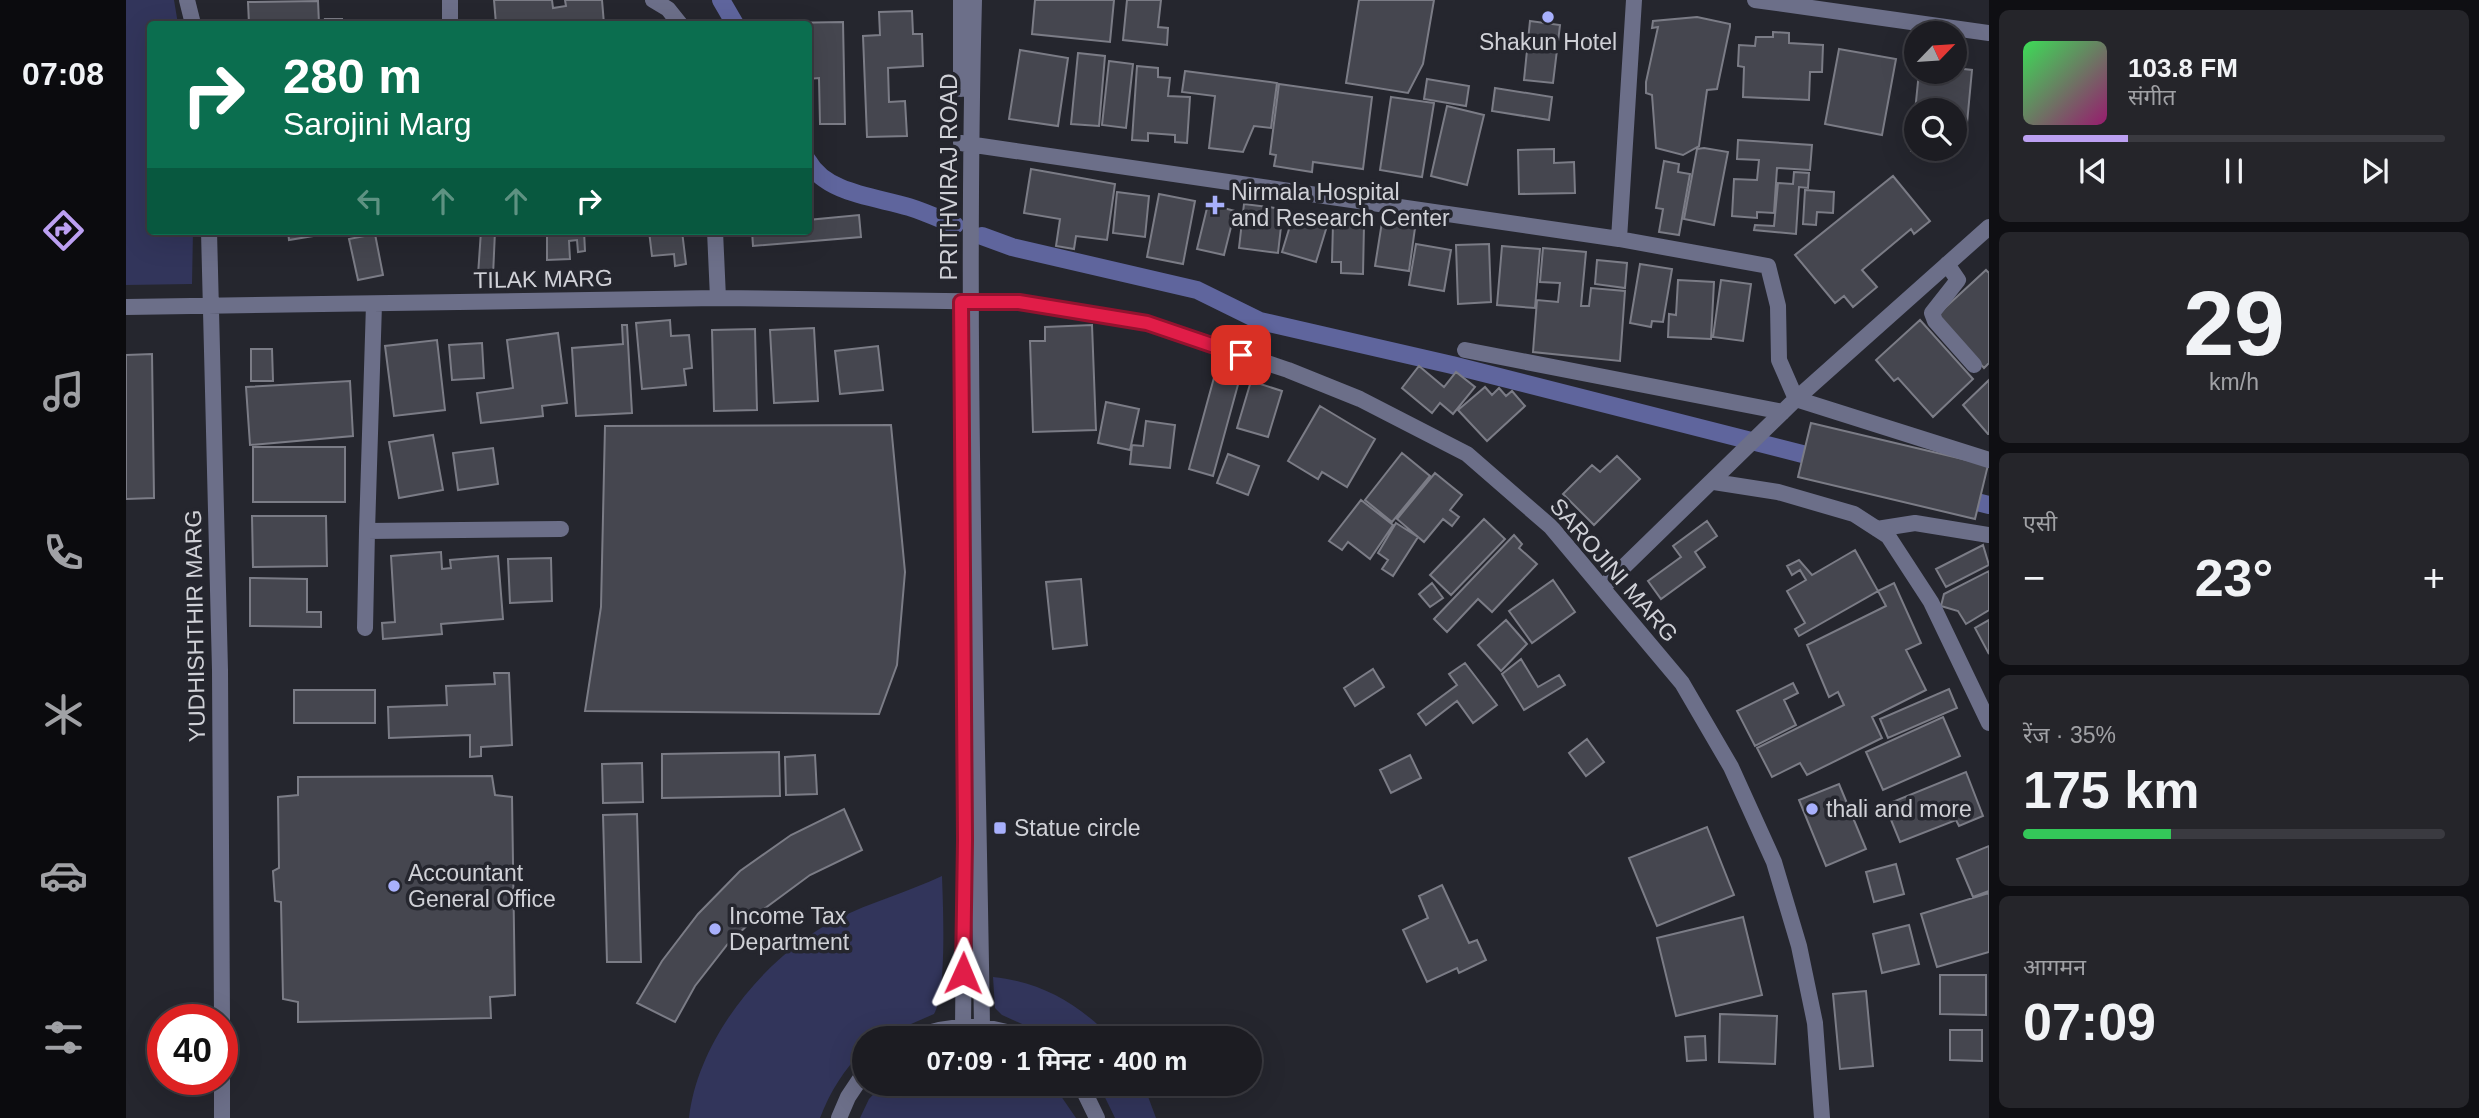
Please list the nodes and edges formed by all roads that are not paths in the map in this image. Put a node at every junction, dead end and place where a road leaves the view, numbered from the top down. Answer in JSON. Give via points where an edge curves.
{"nodes":[{"id":1,"x":187,"y":0,"type":"edge"},
{"id":2,"x":450,"y":0,"type":"edge"},
{"id":3,"x":653,"y":0,"type":"edge"},
{"id":4,"x":961,"y":0,"type":"edge"},
{"id":5,"x":974,"y":0,"type":"edge"},
{"id":6,"x":1634,"y":0,"type":"edge"},
{"id":7,"x":1755,"y":0,"type":"edge"},
{"id":8,"x":192,"y":21,"type":"edge"},
{"id":9,"x":450,"y":21,"type":"edge"},
{"id":10,"x":678,"y":21,"type":"edge"},
{"id":11,"x":1989,"y":33,"type":"edge"},
{"id":12,"x":965,"y":144,"type":"junction"},
{"id":13,"x":1989,"y":227,"type":"edge"},
{"id":14,"x":209,"y":235,"type":"edge"},
{"id":15,"x":715,"y":235,"type":"edge"},
{"id":16,"x":1619,"y":239,"type":"junction"},
{"id":17,"x":1947,"y":264,"type":"junction"},
{"id":18,"x":718,"y":299,"type":"junction"},
{"id":19,"x":966,"y":302,"type":"junction"},
{"id":20,"x":374,"y":304,"type":"junction"},
{"id":21,"x":211,"y":306,"type":"junction"},
{"id":22,"x":126,"y":307,"type":"edge"},
{"id":23,"x":1465,"y":351,"type":"dead end"},
{"id":24,"x":1974,"y":365,"type":"dead end"},
{"id":25,"x":1796,"y":399,"type":"junction"},
{"id":26,"x":1783,"y":412,"type":"junction"},
{"id":27,"x":1989,"y":460,"type":"edge"},
{"id":28,"x":1716,"y":478,"type":"junction"},
{"id":29,"x":561,"y":529,"type":"dead end"},
{"id":30,"x":1877,"y":529,"type":"junction"},
{"id":31,"x":367,"y":531,"type":"junction"},
{"id":32,"x":1989,"y":535,"type":"edge"},
{"id":33,"x":1603,"y":587,"type":"junction"},
{"id":34,"x":365,"y":628,"type":"dead end"},
{"id":35,"x":1989,"y":723,"type":"edge"},
{"id":36,"x":222,"y":1004,"type":"edge"},
{"id":37,"x":962,"y":1026,"type":"edge"},
{"id":38,"x":982,"y":1026,"type":"edge"},
{"id":39,"x":852,"y":1091,"type":"edge"},
{"id":40,"x":222,"y":1095,"type":"edge"},
{"id":41,"x":1086,"y":1096,"type":"edge"},
{"id":42,"x":222,"y":1118,"type":"edge"},
{"id":43,"x":839,"y":1118,"type":"edge"},
{"id":44,"x":1097,"y":1118,"type":"edge"},
{"id":45,"x":1822,"y":1118,"type":"edge"}],
"edges":[{"from":1,"to":8,"type":"street"},
{"from":2,"to":9,"type":"street"},
{"from":3,"to":10,"type":"street"},
{"from":4,"to":12,"type":"street","name":"PRITHVIRAJ ROAD"},
{"from":5,"to":12,"type":"street","name":"PRITHVIRAJ ROAD"},
{"from":6,"to":16,"type":"street"},
{"from":7,"to":11,"type":"street"},
{"from":12,"to":16,"type":"street"},
{"from":12,"to":19,"type":"street","name":"PRITHVIRAJ ROAD"},
{"from":13,"to":17,"type":"street"},
{"from":14,"to":21,"type":"street","name":"YUDHISHTHIR MARG"},
{"from":15,"to":18,"type":"street"},
{"from":16,"to":25,"type":"street","via":[[1768,266],[1778,306],[1779,360]]},
{"from":17,"to":24,"type":"street","via":[[1958,279],[1933,313],[1935,321]]},
{"from":17,"to":25,"type":"street"},
{"from":18,"to":19,"type":"street","name":"TILAK MARG"},
{"from":18,"to":20,"type":"street","name":"TILAK MARG"},
{"from":19,"to":33,"type":"street","name":"SAROJINI MARG","via":[[1019,302],[1147,323],[1360,399],[1467,454],[1551,527]]},
{"from":19,"to":37,"type":"street","name":"PRITHVIRAJ ROAD"},
{"from":19,"to":38,"type":"street","name":"PRITHVIRAJ ROAD"},
{"from":20,"to":21,"type":"street","name":"TILAK MARG"},
{"from":20,"to":31,"type":"street"},
{"from":21,"to":22,"type":"street","name":"TILAK MARG"},
{"from":21,"to":36,"type":"street","name":"YUDHISHTHIR MARG"},
{"from":23,"to":26,"type":"street"},
{"from":25,"to":26,"type":"street"},
{"from":25,"to":27,"type":"street"},
{"from":26,"to":28,"type":"street"},
{"from":28,"to":30,"type":"street","via":[[1854,514]]},
{"from":28,"to":33,"type":"street"},
{"from":29,"to":31,"type":"street"},
{"from":30,"to":32,"type":"street","via":[[1915,523]]},
{"from":30,"to":35,"type":"street","via":[[1888,536],[1931,603]]},
{"from":31,"to":34,"type":"street"},
{"from":33,"to":45,"type":"street","name":"SAROJINI MARG","via":[[1682,683],[1731,767],[1773,862],[1799,946],[1815,1023]]},
{"from":39,"to":43,"type":"street"},
{"from":40,"to":42,"type":"street"},
{"from":41,"to":44,"type":"street"}]}
